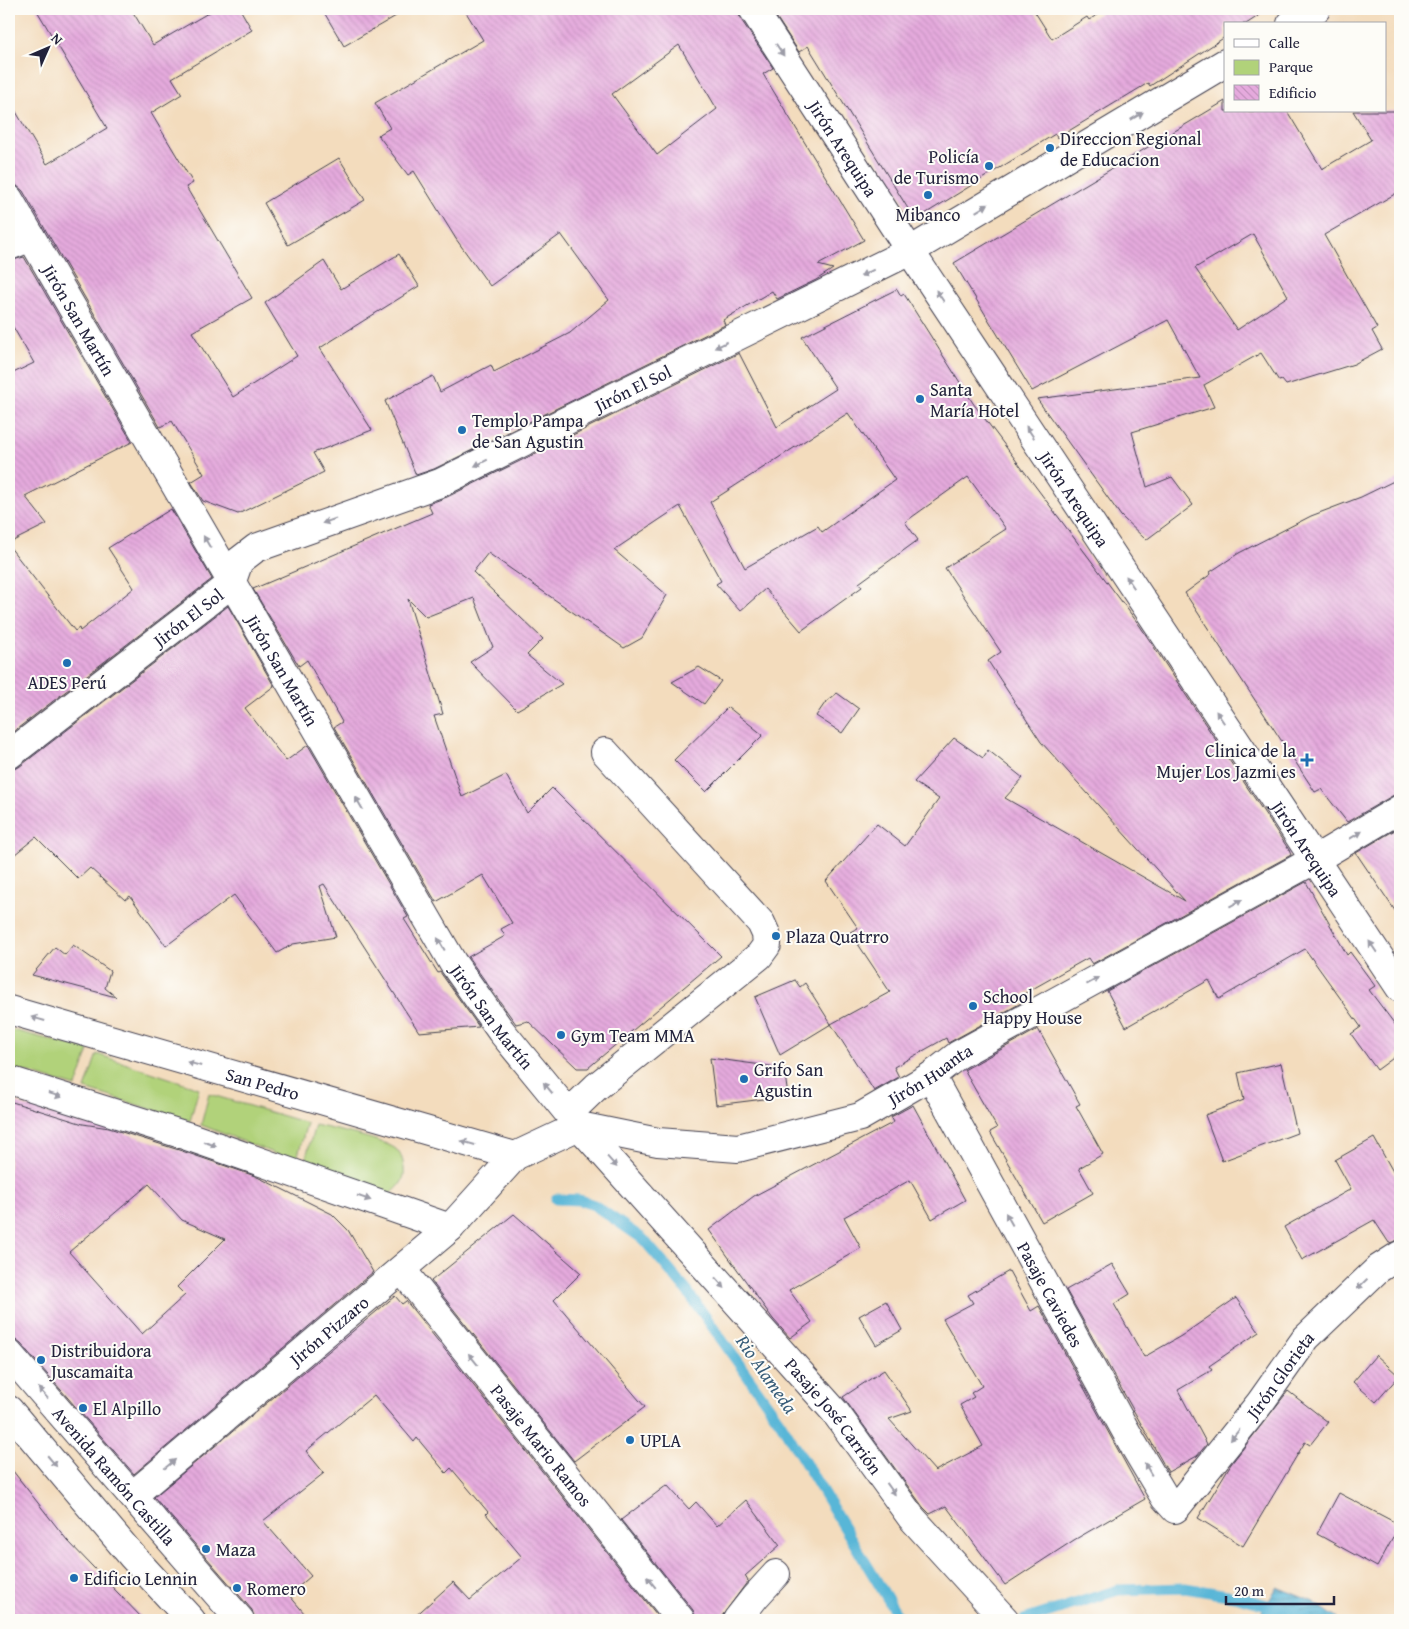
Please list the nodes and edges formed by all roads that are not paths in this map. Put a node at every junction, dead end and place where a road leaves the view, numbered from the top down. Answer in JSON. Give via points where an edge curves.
{"nodes":[{"id":1,"x":753,"y":9,"type":"edge"},
{"id":2,"x":1316,"y":9,"type":"edge"},
{"id":3,"x":1294,"y":22,"type":"edge"},
{"id":4,"x":1224,"y":64,"type":"edge"},
{"id":5,"x":9,"y":199,"type":"edge"},
{"id":6,"x":20,"y":242,"type":"edge"},
{"id":7,"x":910,"y":251,"type":"junction"},
{"id":8,"x":231,"y":584,"type":"junction"},
{"id":9,"x":605,"y":752,"type":"dead end"},
{"id":10,"x":9,"y":755,"type":"edge"},
{"id":11,"x":1400,"y":809,"type":"edge"},
{"id":12,"x":1314,"y":860,"type":"junction"},
{"id":13,"x":1400,"y":988,"type":"edge"},
{"id":14,"x":9,"y":1010,"type":"edge"},
{"id":15,"x":931,"y":1076,"type":"junction"},
{"id":16,"x":9,"y":1080,"type":"edge"},
{"id":17,"x":574,"y":1119,"type":"junction"},
{"id":18,"x":515,"y":1156,"type":"junction"},
{"id":19,"x":450,"y":1228,"type":"junction"},
{"id":20,"x":1400,"y":1255,"type":"edge"},
{"id":21,"x":402,"y":1270,"type":"junction"},
{"id":22,"x":9,"y":1354,"type":"edge"},
{"id":23,"x":9,"y":1410,"type":"edge"},
{"id":24,"x":133,"y":1495,"type":"junction"},
{"id":25,"x":1175,"y":1509,"type":"joint"},
{"id":26,"x":776,"y":1574,"type":"dead end"},
{"id":27,"x":184,"y":1617,"type":"edge"},
{"id":28,"x":1003,"y":1618,"type":"edge"},
{"id":29,"x":240,"y":1620,"type":"edge"},
{"id":30,"x":681,"y":1620,"type":"edge"},
{"id":31,"x":737,"y":1620,"type":"edge"}],
"edges":[{"from":1,"to":7,"type":"street","name":"Jirón Arequipa","one_way":true},
{"from":2,"to":3,"type":"street"},
{"from":7,"to":4,"type":"street","name":"Jirón El Sol","one_way":true},
{"from":5,"to":6,"type":"street","name":"Jirón San Martín"},
{"from":8,"to":6,"type":"street","name":"Jirón San Martín","one_way":true},
{"from":7,"to":8,"type":"street","name":"Jirón El Sol","one_way":true,"via":[[440,483],[256,548],[240,560]]},
{"from":12,"to":7,"type":"street","name":"Jirón Arequipa","one_way":true},
{"from":8,"to":10,"type":"street","name":"Jirón El Sol"},
{"from":17,"to":8,"type":"street","name":"Jirón San Martín","one_way":true,"via":[[501,1031],[453,963]]},
{"from":9,"to":17,"type":"street","via":[[761,923],[767,945],[760,956],[596,1087]]},
{"from":12,"to":11,"type":"street","name":"Jirón Huanta","one_way":true},
{"from":13,"to":12,"type":"street","name":"Jirón Arequipa","one_way":true},
{"from":15,"to":12,"type":"street","name":"Jirón Huanta","one_way":true,"via":[[958,1055]]},
{"from":18,"to":14,"type":"street","name":"San Pedro","one_way":true},
{"from":15,"to":17,"type":"street","name":"Jirón Huanta","via":[[860,1118],[738,1148],[658,1142]]},
{"from":25,"to":15,"type":"street","name":"Pasaje Caviedes","one_way":true,"via":[[1165,1498],[1124,1427]]},
{"from":16,"to":19,"type":"street","one_way":true,"via":[[187,1136]]},
{"from":17,"to":18,"type":"street"},
{"from":17,"to":28,"type":"street","name":"Pasaje José Carrión","one_way":true,"via":[[835,1412],[911,1517]]},
{"from":18,"to":19,"type":"street","name":"Jirón Pizzaro"},
{"from":19,"to":21,"type":"street","name":"Jirón Pizzaro"},
{"from":20,"to":25,"type":"street","name":"Jirón Glorieta","one_way":true,"via":[[1378,1269],[1306,1338],[1260,1403]]},
{"from":24,"to":21,"type":"street","name":"Jirón Pizzaro","one_way":true},
{"from":30,"to":21,"type":"street","name":"Pasaje Mario Ramos","one_way":true},
{"from":24,"to":22,"type":"street","name":"Avenida Ramón Castilla","one_way":true},
{"from":23,"to":27,"type":"street","one_way":true},
{"from":24,"to":29,"type":"street","name":"Avenida Ramón Castilla"},
{"from":26,"to":31,"type":"street"}]}
